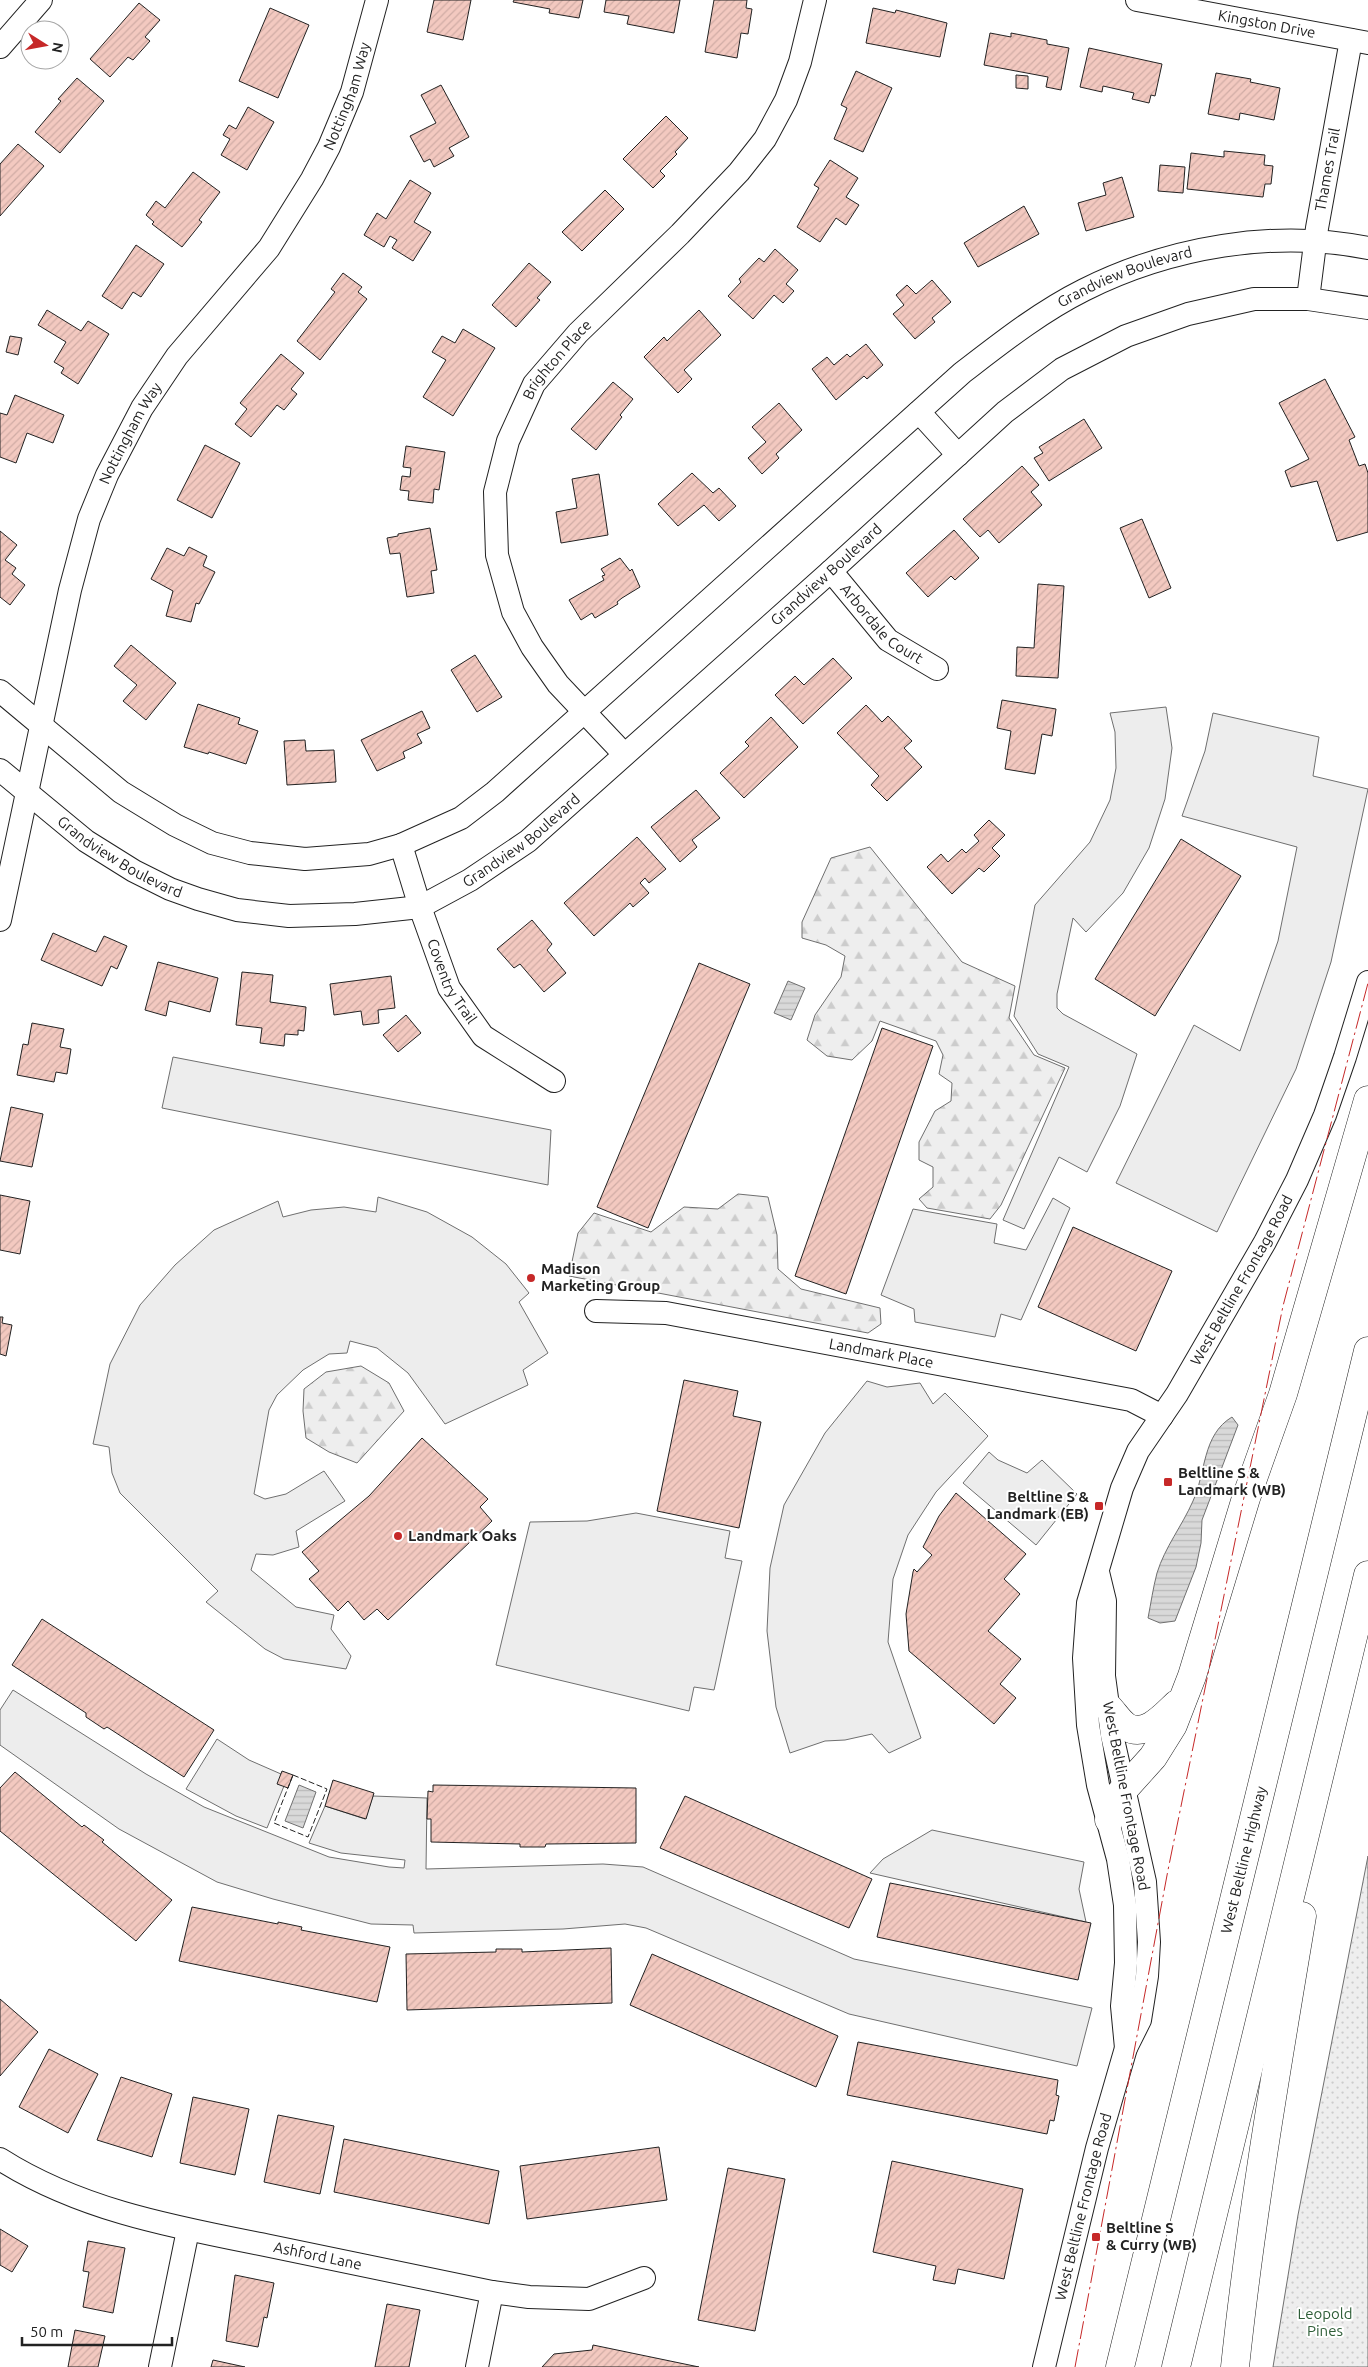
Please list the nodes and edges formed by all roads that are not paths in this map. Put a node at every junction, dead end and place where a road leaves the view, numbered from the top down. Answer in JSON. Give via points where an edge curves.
{"nodes":[{"id":1,"x":41,"y":0,"type":"edge"},
{"id":2,"x":377,"y":0,"type":"edge"},
{"id":3,"x":815,"y":0,"type":"edge"},
{"id":4,"x":1138,"y":0,"type":"edge"},
{"id":5,"x":1359,"y":41,"type":"edge"},
{"id":6,"x":0,"y":47,"type":"edge"},
{"id":7,"x":1315,"y":241,"type":"junction"},
{"id":8,"x":1368,"y":248,"type":"edge"},
{"id":9,"x":1308,"y":299,"type":"junction"},
{"id":10,"x":1368,"y":308,"type":"edge"},
{"id":11,"x":919,"y":412,"type":"junction"},
{"id":12,"x":958,"y":455,"type":"junction"},
{"id":13,"x":831,"y":571,"type":"junction"},
{"id":14,"x":937,"y":669,"type":"dead end"},
{"id":15,"x":0,"y":691,"type":"edge"},
{"id":16,"x":585,"y":711,"type":"junction"},
{"id":17,"x":40,"y":724,"type":"junction"},
{"id":18,"x":624,"y":754,"type":"junction"},
{"id":19,"x":0,"y":770,"type":"edge"},
{"id":20,"x":27,"y":793,"type":"junction"},
{"id":21,"x":401,"y":845,"type":"junction"},
{"id":22,"x":420,"y":907,"type":"junction"},
{"id":23,"x":0,"y":920,"type":"edge"},
{"id":24,"x":1368,"y":982,"type":"edge"},
{"id":25,"x":554,"y":1081,"type":"dead end"},
{"id":26,"x":1368,"y":1100,"type":"edge"},
{"id":27,"x":596,"y":1311,"type":"dead end"},
{"id":28,"x":1368,"y":1351,"type":"edge"},
{"id":29,"x":1162,"y":1416,"type":"junction"},
{"id":30,"x":1098,"y":1571,"type":"junction"},
{"id":31,"x":1368,"y":1574,"type":"edge"},
{"id":32,"x":1342,"y":1684,"type":"junction"},
{"id":33,"x":1182,"y":1699,"type":"junction"},
{"id":34,"x":1108,"y":1707,"type":"junction"},
{"id":35,"x":1124,"y":1787,"type":"junction"},
{"id":36,"x":1108,"y":1820,"type":"junction"},
{"id":37,"x":1126,"y":2048,"type":"junction"},
{"id":38,"x":0,"y":2159,"type":"edge"},
{"id":39,"x":188,"y":2230,"type":"junction"},
{"id":40,"x":644,"y":2278,"type":"dead end"},
{"id":41,"x":492,"y":2292,"type":"junction"},
{"id":42,"x":160,"y":2367,"type":"edge"},
{"id":43,"x":477,"y":2367,"type":"edge"},
{"id":44,"x":1044,"y":2367,"type":"edge"},
{"id":45,"x":1120,"y":2367,"type":"edge"},
{"id":46,"x":1176,"y":2367,"type":"edge"},
{"id":47,"x":1235,"y":2367,"type":"edge"}],
"edges":[{"from":1,"to":6,"type":"street"},
{"from":2,"to":17,"type":"street","name":"Nottingham Way","via":[[352,92],[312,179],[269,248],[172,363],[142,408],[107,475],[89,518]]},
{"from":3,"to":16,"type":"street","name":"Brighton Place","via":[[800,62],[786,100],[765,139],[739,172],[578,333],[534,384],[508,441],[495,492],[497,555],[513,612],[532,648],[558,684]]},
{"from":4,"to":5,"type":"street","name":"Kingston Drive"},
{"from":5,"to":7,"type":"street","name":"Thames Trail"},
{"from":7,"to":8,"type":"street","name":"Grandview Boulevard"},
{"from":7,"to":9,"type":"street","name":"Thames Trail"},
{"from":7,"to":11,"type":"street","name":"Grandview Boulevard","via":[[1231,244],[1131,270],[1084,290],[1027,324],[962,373]]},
{"from":9,"to":10,"type":"street","name":"Grandview Boulevard"},
{"from":9,"to":12,"type":"street","name":"Grandview Boulevard","via":[[1254,299],[1188,314],[1126,336],[1062,369],[1005,412]]},
{"from":11,"to":12,"type":"street"},
{"from":11,"to":16,"type":"street","name":"Grandview Boulevard"},
{"from":12,"to":13,"type":"street","name":"Grandview Boulevard"},
{"from":13,"to":14,"type":"street","name":"Arbordale Court","via":[[888,640]]},
{"from":13,"to":18,"type":"street","name":"Grandview Boulevard"},
{"from":15,"to":17,"type":"street","name":"Grandview Boulevard"},
{"from":16,"to":18,"type":"street","name":"Brighton Place"},
{"from":16,"to":21,"type":"street","name":"Grandview Boulevard","via":[[495,792],[461,818]]},
{"from":17,"to":20,"type":"street","name":"Nottingham Way"},
{"from":17,"to":21,"type":"street","name":"Grandview Boulevard","via":[[122,792],[212,843],[250,853],[305,859],[370,854]]},
{"from":18,"to":22,"type":"street","name":"Grandview Boulevard","via":[[528,841],[470,880]]},
{"from":19,"to":20,"type":"street","name":"Grandview Boulevard"},
{"from":20,"to":22,"type":"street","name":"Grandview Boulevard","via":[[86,841],[134,871],[198,899],[237,910],[290,916]]},
{"from":20,"to":23,"type":"street","name":"Nottingham Way"},
{"from":21,"to":22,"type":"street","name":"Coventry Trail"},
{"from":22,"to":25,"type":"street","name":"Coventry Trail","via":[[449,988],[483,1036]]},
{"from":24,"to":29,"type":"street","name":"West Beltline Frontage Road","via":[[1346,1057],[1297,1180],[1220,1322]]},
{"from":26,"to":33,"type":"highway","via":[[1283,1394]]},
{"from":27,"to":29,"type":"street","name":"Landmark Place","via":[[666,1312],[1131,1400]]},
{"from":28,"to":45,"type":"highway","name":"West Beltline Highway"},
{"from":29,"to":30,"type":"street","name":"West Beltline Frontage Road","via":[[1138,1451],[1122,1488]]},
{"from":30,"to":34,"type":"street","name":"West Beltline Frontage Road","via":[[1105,1601],[1104,1666]]},
{"from":30,"to":36,"type":"street","name":"West Beltline Frontage Road","via":[[1088,1603],[1084,1658],[1088,1725],[1098,1785]]},
{"from":31,"to":32,"type":"highway"},
{"from":32,"to":46,"type":"highway"},
{"from":32,"to":47,"type":"highway","via":[[1262,2154]]},
{"from":33,"to":34,"type":"highway","via":[[1149,1728],[1143,1729],[1128,1727]]},
{"from":33,"to":35,"type":"highway","via":[[1173,1725],[1153,1757]]},
{"from":34,"to":35,"type":"street","name":"West Beltline Frontage Road"},
{"from":35,"to":36,"type":"highway"},
{"from":35,"to":37,"type":"street","name":"West Beltline Frontage Road","via":[[1146,1882],[1149,1942],[1140,2020]]},
{"from":36,"to":37,"type":"street","name":"West Beltline Frontage Road","via":[[1126,1905],[1122,2006]]},
{"from":37,"to":44,"type":"street","name":"West Beltline Frontage Road","via":[[1091,2170]]},
{"from":38,"to":39,"type":"street","name":"Ashford Lane","via":[[72,2196],[130,2216]]},
{"from":39,"to":41,"type":"street","name":"Ashford Lane"},
{"from":39,"to":42,"type":"street"},
{"from":40,"to":41,"type":"street","name":"Ashford Lane","via":[[589,2298],[529,2297]]},
{"from":41,"to":43,"type":"street"}]}
